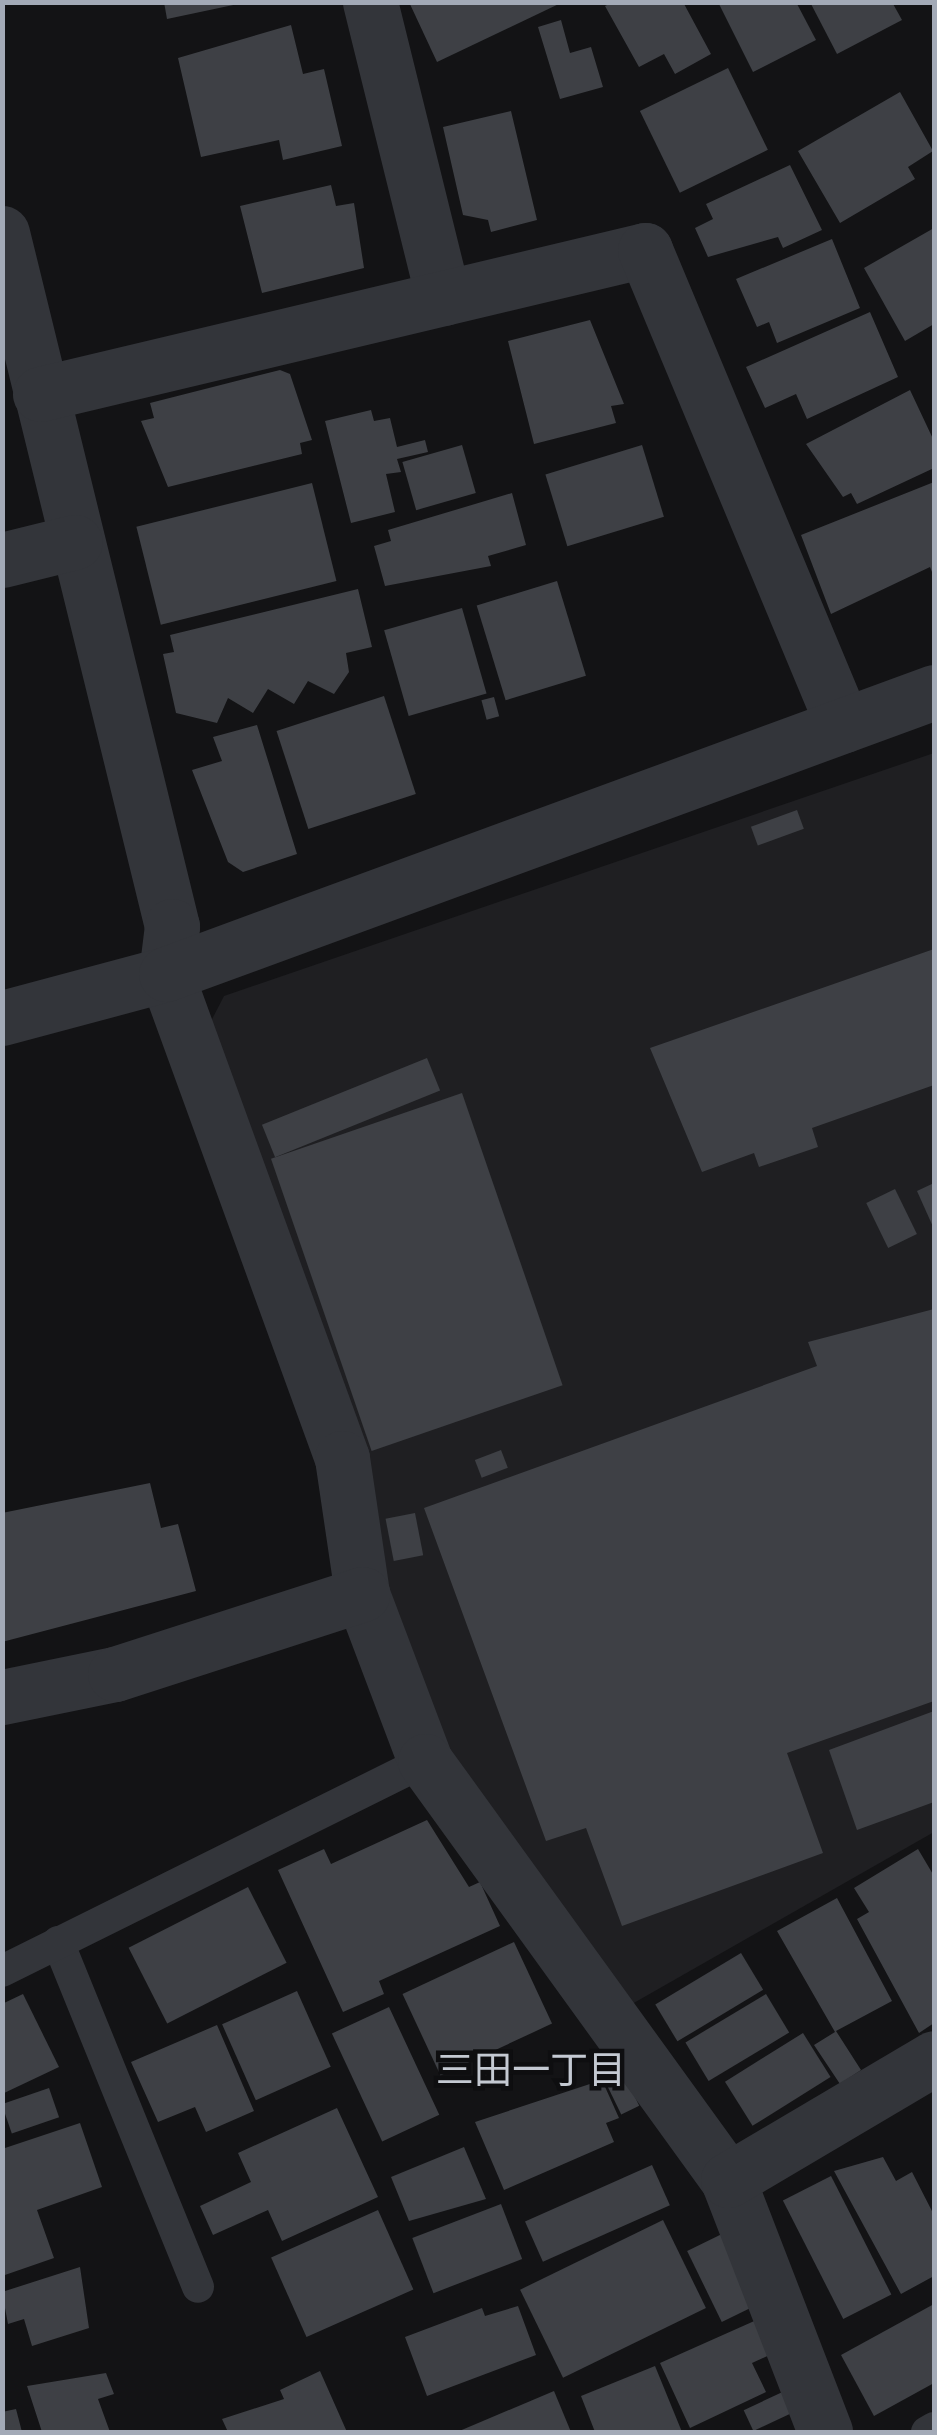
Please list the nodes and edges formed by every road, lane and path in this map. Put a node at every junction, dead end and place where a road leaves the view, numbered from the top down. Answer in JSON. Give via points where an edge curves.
{"nodes":[{"id":1,"x":370,"y":2,"type":"edge"},
{"id":2,"x":2,"y":233,"type":"edge"},
{"id":3,"x":443,"y":298,"type":"junction"},
{"id":4,"x":40,"y":394,"type":"junction"},
{"id":5,"x":76,"y":542,"type":"junction"},
{"id":6,"x":2,"y":560,"type":"edge"},
{"id":7,"x":934,"y":692,"type":"edge"},
{"id":8,"x":843,"y":724,"type":"junction"},
{"id":9,"x":166,"y":974,"type":"junction"},
{"id":10,"x":2,"y":1018,"type":"edge"},
{"id":11,"x":362,"y":1594,"type":"junction"},
{"id":12,"x":2,"y":1697,"type":"edge"},
{"id":13,"x":425,"y":1761,"type":"junction"},
{"id":14,"x":58,"y":1942,"type":"junction"},
{"id":15,"x":2,"y":1971,"type":"edge"},
{"id":16,"x":934,"y":2058,"type":"edge"},
{"id":17,"x":728,"y":2180,"type":"junction"},
{"id":18,"x":198,"y":2287,"type":"dead end"},
{"id":19,"x":934,"y":2428,"type":"edge"},
{"id":20,"x":824,"y":2432,"type":"edge"},
{"id":21,"x":926,"y":2432,"type":"edge"}],
"edges":[{"from":1,"to":3,"type":"street"},
{"from":2,"to":4,"type":"street"},
{"from":3,"to":4,"type":"street"},
{"from":3,"to":8,"type":"street","via":[[646,250]]},
{"from":4,"to":5,"type":"street"},
{"from":5,"to":6,"type":"street"},
{"from":5,"to":9,"type":"street","via":[[172,926]]},
{"from":7,"to":8,"type":"street"},
{"from":8,"to":9,"type":"street"},
{"from":9,"to":10,"type":"street"},
{"from":9,"to":11,"type":"street","via":[[342,1458]]},
{"from":11,"to":12,"type":"street","via":[[114,1674]]},
{"from":11,"to":13,"type":"street"},
{"from":13,"to":14,"type":"lane"},
{"from":13,"to":17,"type":"street"},
{"from":14,"to":15,"type":"lane"},
{"from":14,"to":18,"type":"lane"},
{"from":16,"to":17,"type":"street"},
{"from":17,"to":20,"type":"street"},
{"from":19,"to":21,"type":"lane"}]}
